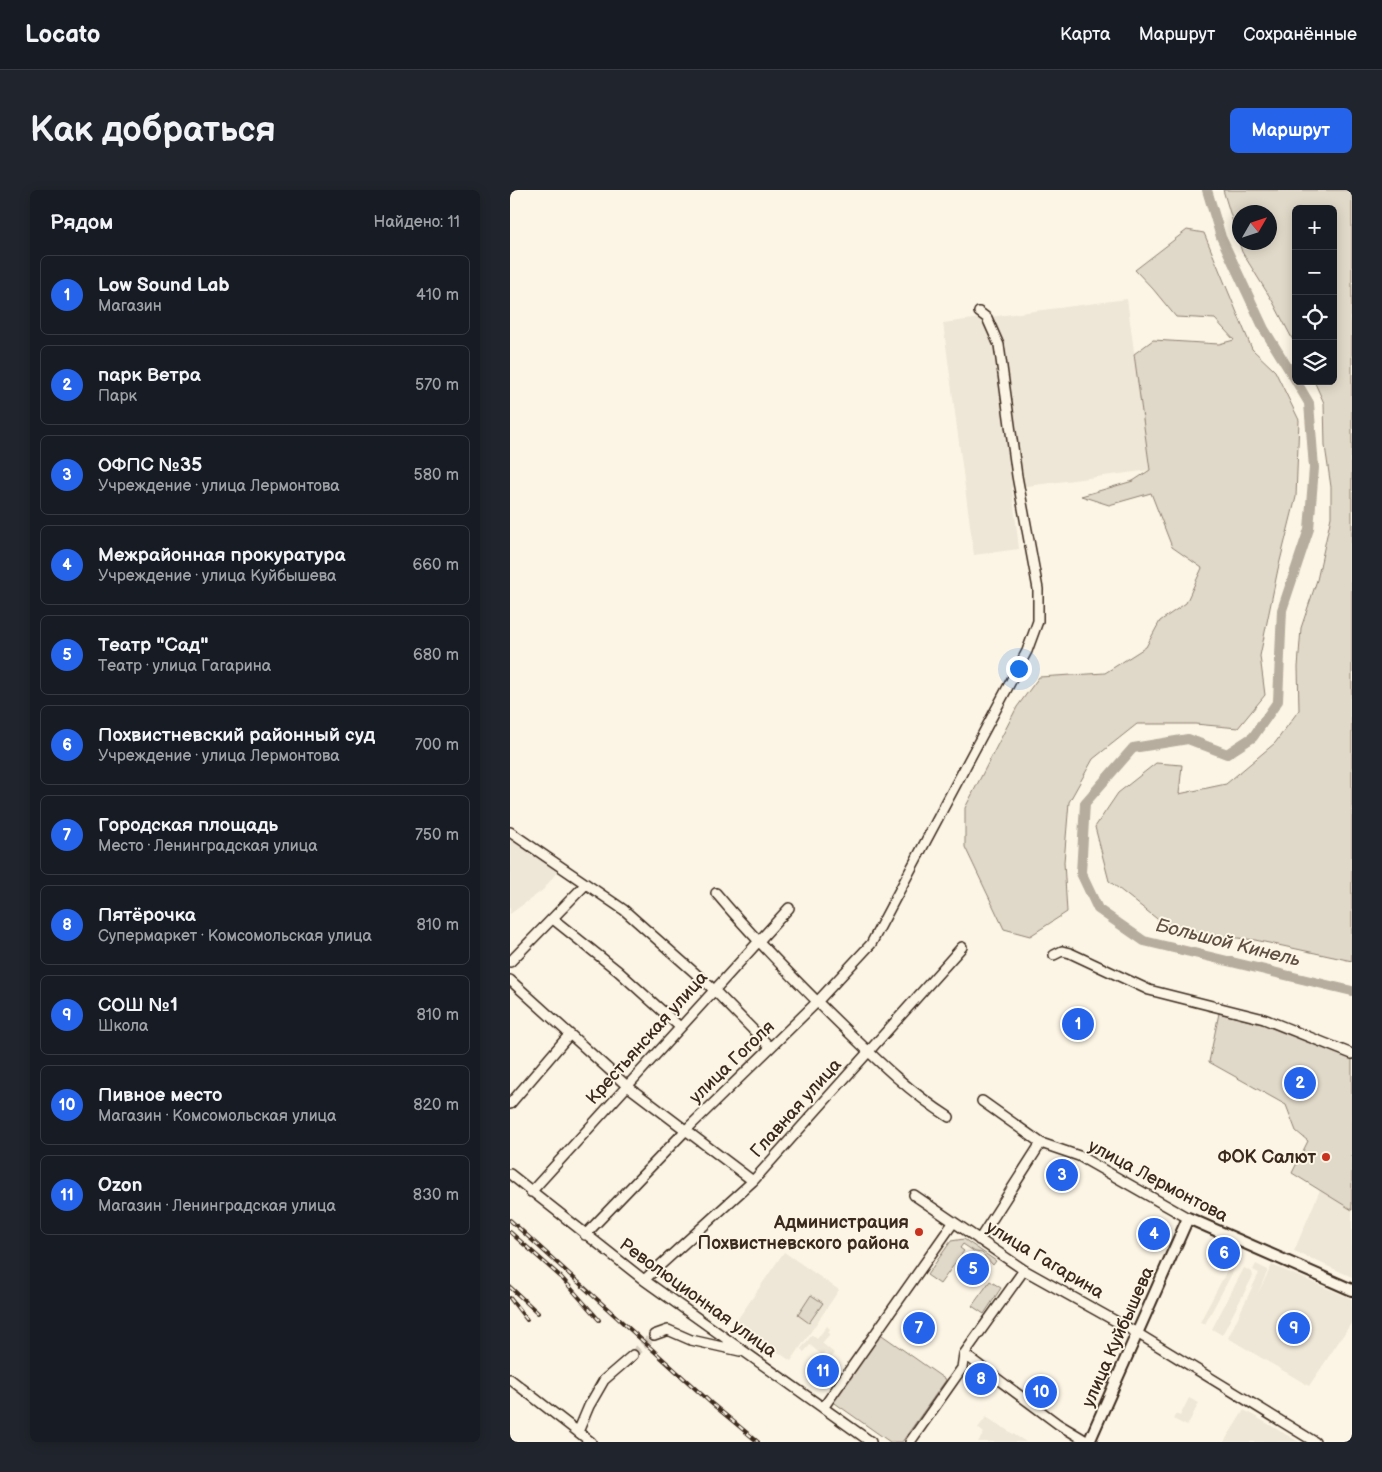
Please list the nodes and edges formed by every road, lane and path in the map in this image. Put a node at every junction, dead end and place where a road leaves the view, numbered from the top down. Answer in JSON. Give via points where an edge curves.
{"nodes":[{"id":1,"x":979,"y":312,"type":"dead end"},
{"id":2,"x":510,"y":832,"type":"edge"},
{"id":3,"x":585,"y":885,"type":"junction"},
{"id":4,"x":716,"y":893,"type":"dead end"},
{"id":5,"x":789,"y":908,"type":"dead end"},
{"id":6,"x":553,"y":919,"type":"junction"},
{"id":7,"x":757,"y":942,"type":"junction"},
{"id":8,"x":962,"y":946,"type":"dead end"},
{"id":9,"x":1054,"y":955,"type":"dead end"},
{"id":10,"x":510,"y":962,"type":"edge"},
{"id":11,"x":510,"y":980,"type":"edge"},
{"id":12,"x":713,"y":989,"type":"junction"},
{"id":13,"x":817,"y":1002,"type":"junction"},
{"id":14,"x":680,"y":1027,"type":"junction"},
{"id":15,"x":569,"y":1035,"type":"junction"},
{"id":16,"x":770,"y":1047,"type":"junction"},
{"id":17,"x":868,"y":1051,"type":"junction"},
{"id":18,"x":1352,"y":1054,"type":"edge"},
{"id":19,"x":626,"y":1085,"type":"junction"},
{"id":20,"x":982,"y":1101,"type":"dead end"},
{"id":21,"x":510,"y":1104,"type":"edge"},
{"id":22,"x":949,"y":1118,"type":"dead end"},
{"id":23,"x":686,"y":1130,"type":"junction"},
{"id":24,"x":1041,"y":1143,"type":"junction"},
{"id":25,"x":510,"y":1174,"type":"edge"},
{"id":26,"x":753,"y":1181,"type":"junction"},
{"id":27,"x":531,"y":1192,"type":"junction"},
{"id":28,"x":914,"y":1195,"type":"dead end"},
{"id":29,"x":1188,"y":1218,"type":"junction"},
{"id":30,"x":953,"y":1223,"type":"junction"},
{"id":31,"x":585,"y":1235,"type":"junction"},
{"id":32,"x":979,"y":1240,"type":"junction"},
{"id":33,"x":1024,"y":1270,"type":"junction"},
{"id":34,"x":644,"y":1280,"type":"junction"},
{"id":35,"x":1352,"y":1290,"type":"edge"},
{"id":36,"x":1137,"y":1333,"type":"junction"},
{"id":37,"x":654,"y":1335,"type":"tunnel mouth"},
{"id":38,"x":746,"y":1352,"type":"junction"},
{"id":39,"x":964,"y":1354,"type":"junction"},
{"id":40,"x":633,"y":1355,"type":"tunnel mouth"},
{"id":41,"x":511,"y":1380,"type":"edge"},
{"id":42,"x":823,"y":1408,"type":"junction"},
{"id":43,"x":578,"y":1432,"type":"junction"},
{"id":44,"x":591,"y":1442,"type":"edge"},
{"id":45,"x":871,"y":1442,"type":"edge"},
{"id":46,"x":910,"y":1442,"type":"edge"},
{"id":47,"x":1089,"y":1442,"type":"edge"},
{"id":48,"x":1315,"y":1442,"type":"edge"}],
"edges":[{"from":1,"to":13,"type":"street","name":"улица Гоголя","via":[[987,318],[999,345],[1017,476],[1038,589],[1038,621],[1027,651],[871,944]]},
{"from":2,"to":3,"type":"street"},
{"from":3,"to":6,"type":"street"},
{"from":3,"to":12,"type":"street","via":[[624,910]]},
{"from":4,"to":7,"type":"street"},
{"from":5,"to":7,"type":"street","name":"Крестьянская улица"},
{"from":6,"to":10,"type":"street"},
{"from":6,"to":14,"type":"street"},
{"from":7,"to":12,"type":"street","name":"Крестьянская улица"},
{"from":7,"to":13,"type":"street"},
{"from":8,"to":17,"type":"street","name":"Главная улица"},
{"from":9,"to":18,"type":"street","via":[[1070,952],[1149,990],[1264,1019]]},
{"from":11,"to":15,"type":"street"},
{"from":12,"to":14,"type":"street","name":"Крестьянская улица"},
{"from":12,"to":16,"type":"street"},
{"from":13,"to":16,"type":"street","name":"улица Гоголя"},
{"from":13,"to":17,"type":"street"},
{"from":14,"to":19,"type":"street","name":"Крестьянская улица"},
{"from":15,"to":19,"type":"street"},
{"from":15,"to":21,"type":"street"},
{"from":16,"to":23,"type":"street","name":"улица Гоголя"},
{"from":17,"to":22,"type":"street","via":[[918,1097]]},
{"from":17,"to":26,"type":"street","name":"Главная улица"},
{"from":19,"to":23,"type":"street"},
{"from":19,"to":27,"type":"street","name":"Крестьянская улица"},
{"from":20,"to":24,"type":"street","name":"улица Лермонтова"},
{"from":23,"to":26,"type":"street"},
{"from":23,"to":31,"type":"street","name":"улица Гоголя"},
{"from":24,"to":29,"type":"street","name":"улица Лермонтова","via":[[1079,1156]]},
{"from":24,"to":32,"type":"street"},
{"from":25,"to":27,"type":"street","name":"Революционная улица"},
{"from":26,"to":34,"type":"street","name":"Главная улица"},
{"from":27,"to":31,"type":"street","name":"Революционная улица"},
{"from":28,"to":30,"type":"street","name":"улица Гагарина"},
{"from":29,"to":35,"type":"main road","name":"улица Лермонтова"},
{"from":29,"to":36,"type":"main road","name":"улица Куйбышева"},
{"from":30,"to":32,"type":"street","name":"улица Гагарина"},
{"from":30,"to":42,"type":"street"},
{"from":31,"to":34,"type":"street","name":"Революционная улица"},
{"from":32,"to":33,"type":"street","name":"улица Гагарина"},
{"from":33,"to":36,"type":"street","name":"улица Гагарина"},
{"from":33,"to":39,"type":"street"},
{"from":34,"to":38,"type":"street","name":"Революционная улица"},
{"from":36,"to":47,"type":"main road","name":"улица Куйбышева"},
{"from":36,"to":48,"type":"street","name":"улица Гагарина"},
{"from":37,"to":38,"type":"street","via":[[668,1330],[691,1340]]},
{"from":38,"to":42,"type":"street","name":"Революционная улица"},
{"from":39,"to":46,"type":"street","via":[[962,1368]]},
{"from":39,"to":47,"type":"street","via":[[1058,1424]]},
{"from":40,"to":43,"type":"street","via":[[604,1380]]},
{"from":41,"to":43,"type":"street"},
{"from":42,"to":45,"type":"street","name":"Революционная улица"},
{"from":43,"to":44,"type":"street"}]}
